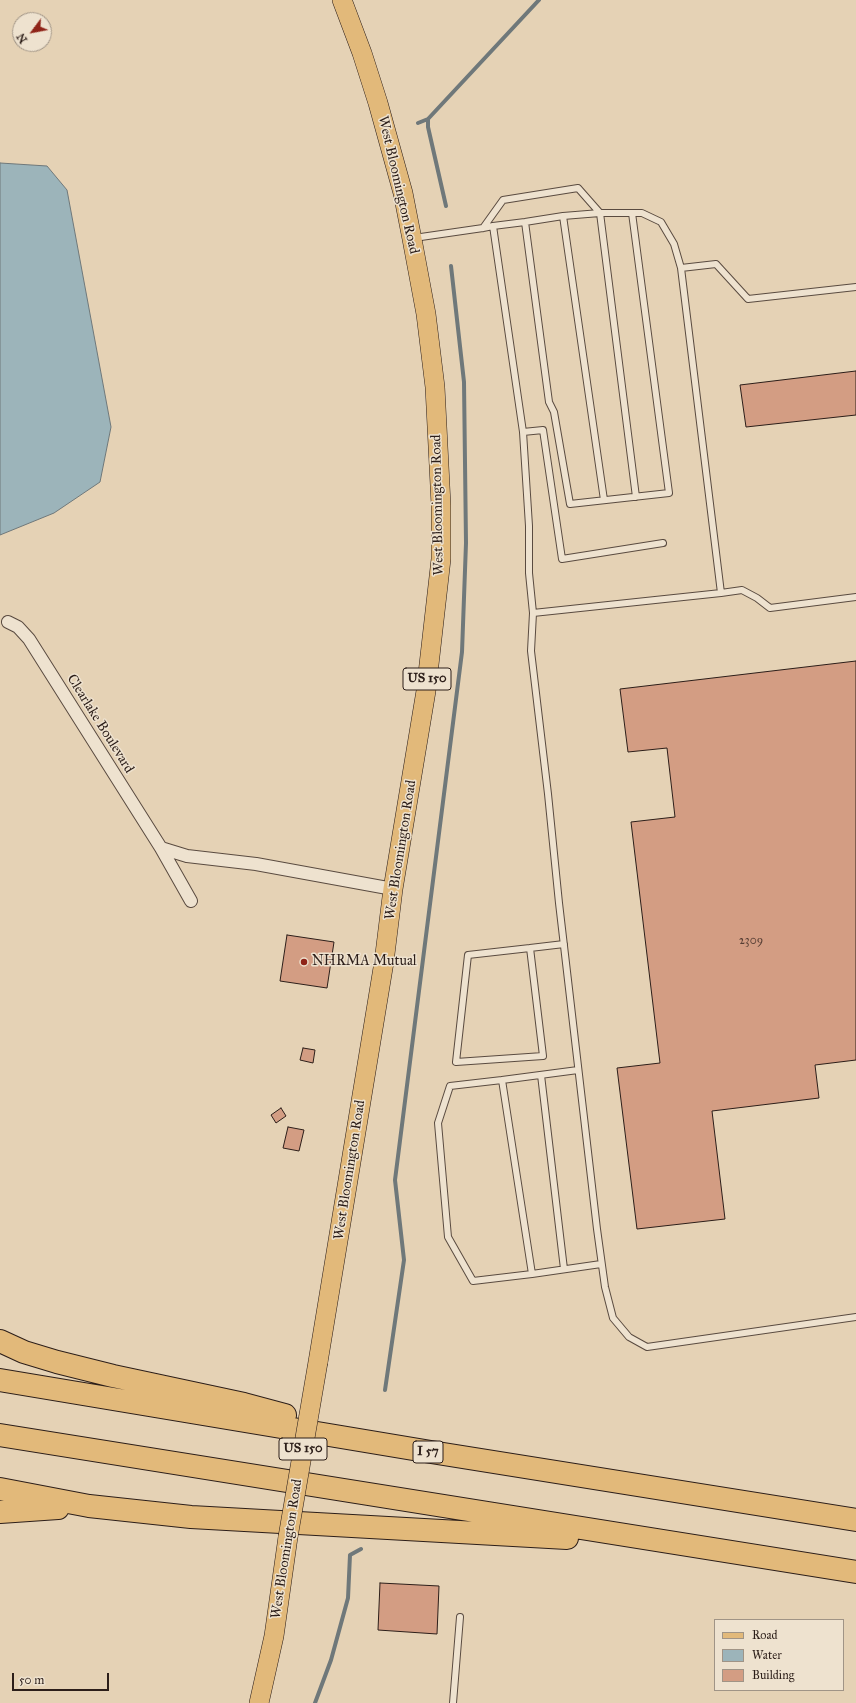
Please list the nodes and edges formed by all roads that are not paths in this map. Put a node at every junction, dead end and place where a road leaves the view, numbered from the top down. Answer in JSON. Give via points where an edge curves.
{"nodes":[{"id":1,"x":342,"y":0,"type":"edge"},
{"id":2,"x":600,"y":213,"type":"junction"},
{"id":3,"x":632,"y":213,"type":"junction"},
{"id":4,"x":563,"y":216,"type":"junction"},
{"id":5,"x":525,"y":222,"type":"junction"},
{"id":6,"x":493,"y":226,"type":"junction"},
{"id":7,"x":483,"y":228,"type":"junction"},
{"id":8,"x":412,"y":239,"type":"junction"},
{"id":9,"x":681,"y":268,"type":"junction"},
{"id":10,"x":856,"y":287,"type":"edge"},
{"id":11,"x":523,"y":432,"type":"junction"},
{"id":12,"x":636,"y":497,"type":"junction"},
{"id":13,"x":604,"y":500,"type":"junction"},
{"id":14,"x":663,"y":543,"type":"dead end"},
{"id":15,"x":721,"y":593,"type":"junction"},
{"id":16,"x":856,"y":597,"type":"edge"},
{"id":17,"x":533,"y":613,"type":"junction"},
{"id":18,"x":8,"y":622,"type":"dead end"},
{"id":19,"x":161,"y":848,"type":"junction"},
{"id":20,"x":393,"y":889,"type":"junction"},
{"id":21,"x":191,"y":901,"type":"dead end"},
{"id":22,"x":564,"y":944,"type":"junction"},
{"id":23,"x":530,"y":948,"type":"junction"},
{"id":24,"x":578,"y":1070,"type":"junction"},
{"id":25,"x":541,"y":1074,"type":"junction"},
{"id":26,"x":502,"y":1080,"type":"junction"},
{"id":27,"x":601,"y":1264,"type":"junction"},
{"id":28,"x":564,"y":1269,"type":"junction"},
{"id":29,"x":532,"y":1274,"type":"junction"},
{"id":30,"x":856,"y":1317,"type":"edge"},
{"id":31,"x":0,"y":1341,"type":"edge"},
{"id":32,"x":0,"y":1380,"type":"edge"},
{"id":33,"x":0,"y":1434,"type":"edge"},
{"id":34,"x":431,"y":1452,"type":"junction"},
{"id":35,"x":0,"y":1489,"type":"edge"},
{"id":36,"x":89,"y":1506,"type":"junction"},
{"id":37,"x":0,"y":1512,"type":"edge"},
{"id":38,"x":856,"y":1520,"type":"edge"},
{"id":39,"x":680,"y":1544,"type":"junction"},
{"id":40,"x":856,"y":1572,"type":"edge"},
{"id":41,"x":460,"y":1617,"type":"dead end"},
{"id":42,"x":259,"y":1703,"type":"edge"},
{"id":43,"x":453,"y":1703,"type":"edge"}],
"edges":[{"from":1,"to":8,"type":"main road","name":"West Bloomington Road","number":"US 150","via":[[387,132]]},
{"from":2,"to":3,"type":"lane"},
{"from":2,"to":4,"type":"lane"},
{"from":2,"to":7,"type":"lane","via":[[578,188],[503,200]]},
{"from":2,"to":12,"type":"lane"},
{"from":3,"to":9,"type":"lane","via":[[642,213],[662,222],[674,244]]},
{"from":3,"to":12,"type":"lane","via":[[669,493]]},
{"from":4,"to":5,"type":"lane"},
{"from":4,"to":13,"type":"lane"},
{"from":5,"to":6,"type":"lane"},
{"from":5,"to":13,"type":"lane","via":[[549,402],[554,412],[570,504]]},
{"from":6,"to":7,"type":"lane"},
{"from":6,"to":11,"type":"lane"},
{"from":7,"to":8,"type":"lane"},
{"from":8,"to":20,"type":"main road","name":"West Bloomington Road","number":"US 150","via":[[426,314],[435,387],[442,505],[441,560],[426,691]]},
{"from":9,"to":10,"type":"lane","via":[[716,264],[748,299]]},
{"from":9,"to":15,"type":"lane"},
{"from":11,"to":14,"type":"lane","via":[[543,430],[562,559]]},
{"from":11,"to":17,"type":"lane"},
{"from":12,"to":13,"type":"lane"},
{"from":15,"to":16,"type":"lane","via":[[742,590],[770,608]]},
{"from":15,"to":17,"type":"lane"},
{"from":17,"to":22,"type":"lane","via":[[531,651]]},
{"from":18,"to":19,"type":"street","name":"Clearlake Boulevard","via":[[18,627],[29,639]]},
{"from":19,"to":20,"type":"street","via":[[187,856],[256,864]]},
{"from":19,"to":21,"type":"street","name":"Clearlake Boulevard"},
{"from":20,"to":42,"type":"main road","name":"West Bloomington Road","number":"US 150","bridge":true,"via":[[384,962],[288,1537],[274,1636]]},
{"from":22,"to":23,"type":"lane"},
{"from":22,"to":24,"type":"lane"},
{"from":23,"to":23,"type":"lane","via":[[543,1056],[456,1062],[468,956]]},
{"from":24,"to":25,"type":"lane"},
{"from":24,"to":27,"type":"lane"},
{"from":25,"to":26,"type":"lane"},
{"from":25,"to":28,"type":"lane"},
{"from":26,"to":29,"type":"lane"},
{"from":26,"to":29,"type":"lane","via":[[450,1086],[438,1123],[448,1237],[473,1281]]},
{"from":27,"to":28,"type":"lane"},
{"from":27,"to":30,"type":"lane","via":[[613,1318],[629,1337],[647,1347]]},
{"from":28,"to":29,"type":"lane"},
{"from":31,"to":34,"type":"highway","via":[[24,1352],[57,1362],[244,1404]]},
{"from":32,"to":34,"type":"highway","number":"I 57"},
{"from":33,"to":39,"type":"highway"},
{"from":34,"to":38,"type":"highway","number":"I 57"},
{"from":35,"to":36,"type":"highway"},
{"from":36,"to":37,"type":"highway"},
{"from":36,"to":39,"type":"highway","via":[[191,1517]]},
{"from":39,"to":40,"type":"highway"},
{"from":41,"to":43,"type":"lane"}]}
